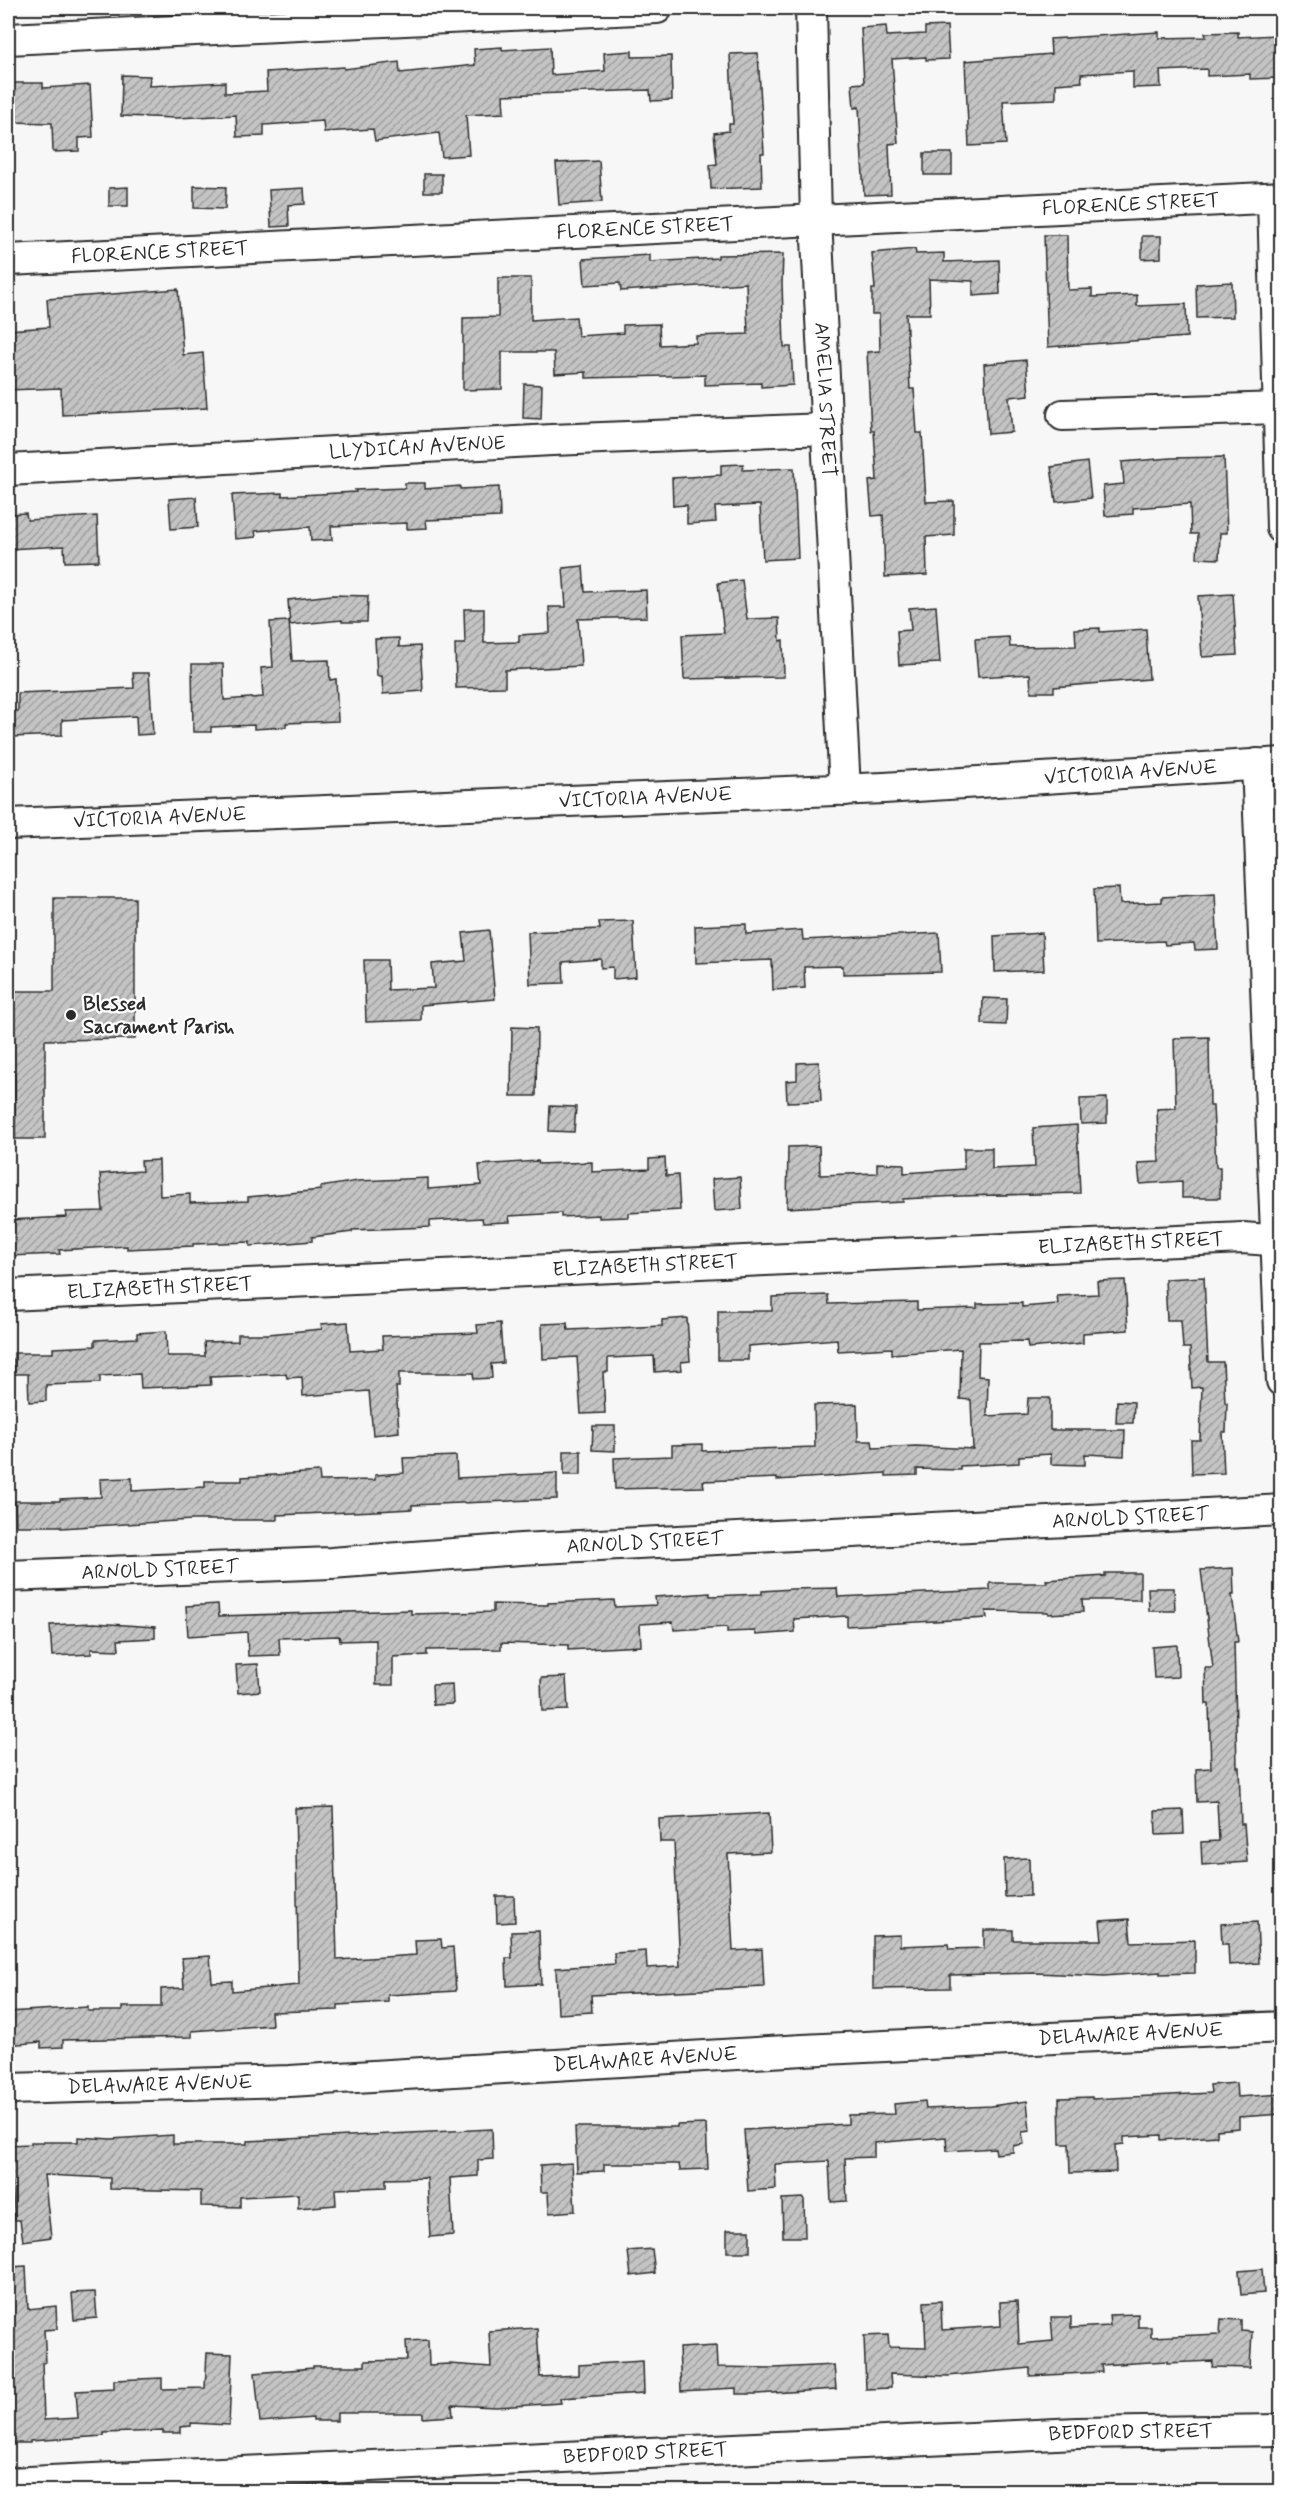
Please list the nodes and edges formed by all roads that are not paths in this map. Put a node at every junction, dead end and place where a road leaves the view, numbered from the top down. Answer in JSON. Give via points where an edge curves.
{"nodes":[{"id":1,"x":657,"y":8,"type":"edge"},
{"id":2,"x":811,"y":8,"type":"edge"},
{"id":3,"x":8,"y":39,"type":"edge"},
{"id":4,"x":1277,"y":198,"type":"edge"},
{"id":5,"x":816,"y":219,"type":"junction"},
{"id":6,"x":8,"y":260,"type":"edge"},
{"id":7,"x":1280,"y":408,"type":"edge"},
{"id":8,"x":1064,"y":416,"type":"dead end"},
{"id":9,"x":826,"y":429,"type":"junction"},
{"id":10,"x":8,"y":470,"type":"edge"},
{"id":11,"x":1281,"y":528,"type":"edge"},
{"id":12,"x":1269,"y":763,"type":"edge"},
{"id":13,"x":845,"y":790,"type":"junction"},
{"id":14,"x":8,"y":824,"type":"edge"},
{"id":15,"x":1279,"y":1241,"type":"edge"},
{"id":16,"x":8,"y":1295,"type":"edge"},
{"id":17,"x":1281,"y":1381,"type":"edge"},
{"id":18,"x":1281,"y":1509,"type":"edge"},
{"id":19,"x":8,"y":1576,"type":"edge"},
{"id":20,"x":1281,"y":2027,"type":"edge"},
{"id":21,"x":8,"y":2089,"type":"edge"},
{"id":22,"x":1281,"y":2430,"type":"edge"},
{"id":23,"x":8,"y":2483,"type":"edge"}],
"edges":[{"from":1,"to":3,"type":"street"},
{"from":2,"to":5,"type":"street","name":"AMELIA STREET"},
{"from":4,"to":5,"type":"street","name":"FLORENCE STREET"},
{"from":4,"to":7,"type":"street"},
{"from":5,"to":6,"type":"street","name":"FLORENCE STREET"},
{"from":5,"to":9,"type":"street","name":"AMELIA STREET"},
{"from":7,"to":8,"type":"street"},
{"from":7,"to":11,"type":"street"},
{"from":9,"to":10,"type":"street","name":"LLYDICAN AVENUE"},
{"from":9,"to":13,"type":"street","name":"AMELIA STREET"},
{"from":12,"to":13,"type":"street","name":"VICTORIA AVENUE"},
{"from":12,"to":15,"type":"street"},
{"from":13,"to":14,"type":"street","name":"VICTORIA AVENUE"},
{"from":15,"to":16,"type":"street","name":"ELIZABETH STREET","via":[[1232,1239]]},
{"from":15,"to":17,"type":"street"},
{"from":18,"to":19,"type":"street","name":"ARNOLD STREET","via":[[521,1549],[331,1563]]},
{"from":20,"to":21,"type":"street","name":"DELAWARE AVENUE","via":[[290,2081]]},
{"from":22,"to":23,"type":"street","name":"BEDFORD STREET","via":[[1077,2433]]}]}
